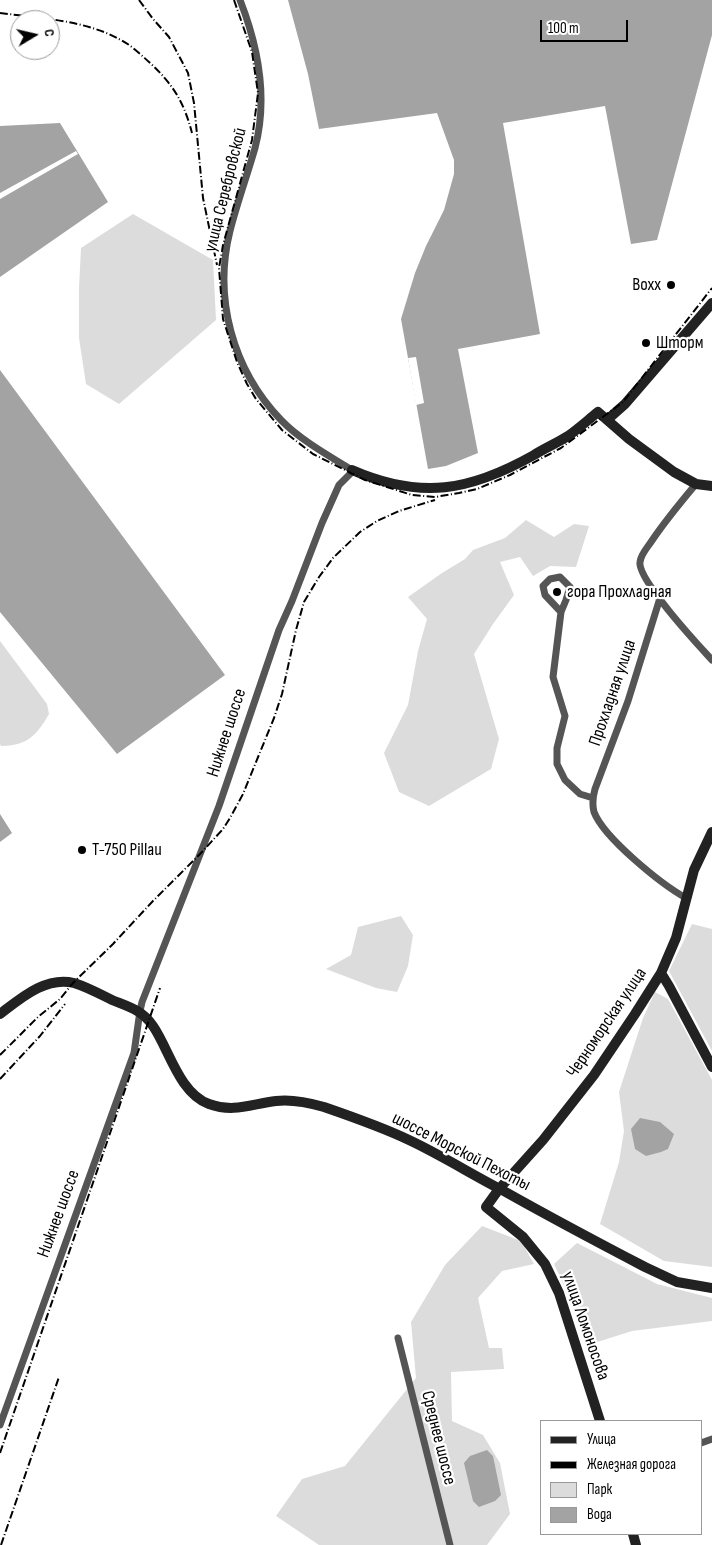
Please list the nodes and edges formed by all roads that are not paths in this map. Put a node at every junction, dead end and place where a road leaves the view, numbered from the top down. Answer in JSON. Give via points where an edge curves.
{"nodes":[{"id":1,"x":240,"y":0,"type":"edge"},
{"id":2,"x":712,"y":303,"type":"edge"},
{"id":3,"x":607,"y":420,"type":"junction"},
{"id":4,"x":352,"y":470,"type":"junction"},
{"id":5,"x":696,"y":484,"type":"junction"},
{"id":6,"x":712,"y":486,"type":"edge"},
{"id":7,"x":660,"y":598,"type":"junction"},
{"id":8,"x":561,"y":612,"type":"junction"},
{"id":9,"x":712,"y":660,"type":"edge"},
{"id":10,"x":593,"y":798,"type":"junction"},
{"id":11,"x":712,"y":832,"type":"edge"},
{"id":12,"x":686,"y":898,"type":"junction"},
{"id":13,"x":661,"y":973,"type":"junction"},
{"id":14,"x":140,"y":1011,"type":"junction"},
{"id":15,"x":0,"y":1014,"type":"edge"},
{"id":16,"x":712,"y":1067,"type":"edge"},
{"id":17,"x":499,"y":1189,"type":"junction"},
{"id":18,"x":486,"y":1207,"type":"joint"},
{"id":19,"x":712,"y":1288,"type":"edge"},
{"id":20,"x":398,"y":1338,"type":"dead end"},
{"id":21,"x":600,"y":1420,"type":"edge"},
{"id":22,"x":0,"y":1425,"type":"edge"},
{"id":23,"x":450,"y":1545,"type":"edge"}],
"edges":[{"from":1,"to":4,"type":"street","name":"улица Серебровской","via":[[252,34],[261,93],[255,146],[225,258],[224,295],[228,324],[248,374],[282,421]]},
{"from":2,"to":3,"type":"street","via":[[625,404]]},
{"from":3,"to":4,"type":"street","name":"улица Серебровской","via":[[598,412],[566,437],[522,462],[457,486],[407,487]]},
{"from":3,"to":5,"type":"street","via":[[674,472]]},
{"from":4,"to":14,"type":"street","name":"Нижнее шоссе","via":[[339,485],[279,630],[219,806]]},
{"from":5,"to":6,"type":"street"},
{"from":5,"to":7,"type":"street","via":[[642,555],[640,569]]},
{"from":7,"to":9,"type":"street"},
{"from":7,"to":10,"type":"street","name":"Прохладная улица"},
{"from":8,"to":8,"type":"street","via":[[570,587],[560,578],[550,579],[544,586],[545,595]]},
{"from":8,"to":10,"type":"street","via":[[553,677],[564,716],[557,764],[565,780],[580,794]]},
{"from":10,"to":12,"type":"street","via":[[596,816],[612,839],[671,890]]},
{"from":11,"to":12,"type":"street","name":"Черноморская улица","via":[[694,870]]},
{"from":12,"to":13,"type":"street","name":"Черноморская улица","via":[[676,938]]},
{"from":13,"to":16,"type":"street"},
{"from":13,"to":17,"type":"street","name":"Черноморская улица","via":[[594,1075]]},
{"from":14,"to":15,"type":"street","via":[[64,982],[46,984]]},
{"from":14,"to":17,"type":"street","name":"шоссе Морской Пехоты","via":[[159,1035],[186,1085],[196,1097],[207,1103],[222,1108],[277,1101],[322,1106],[409,1140]]},
{"from":14,"to":22,"type":"street","name":"Нижнее шоссе","via":[[134,1053]]},
{"from":17,"to":18,"type":"street","name":"Черноморская улица"},
{"from":17,"to":19,"type":"street","name":"шоссе Морской Пехоты","via":[[653,1271],[677,1282]]},
{"from":18,"to":21,"type":"street","name":"улица Ломоносова","via":[[523,1236],[545,1264],[559,1293]]},
{"from":20,"to":23,"type":"street","name":"Среднее шоссе"}]}
